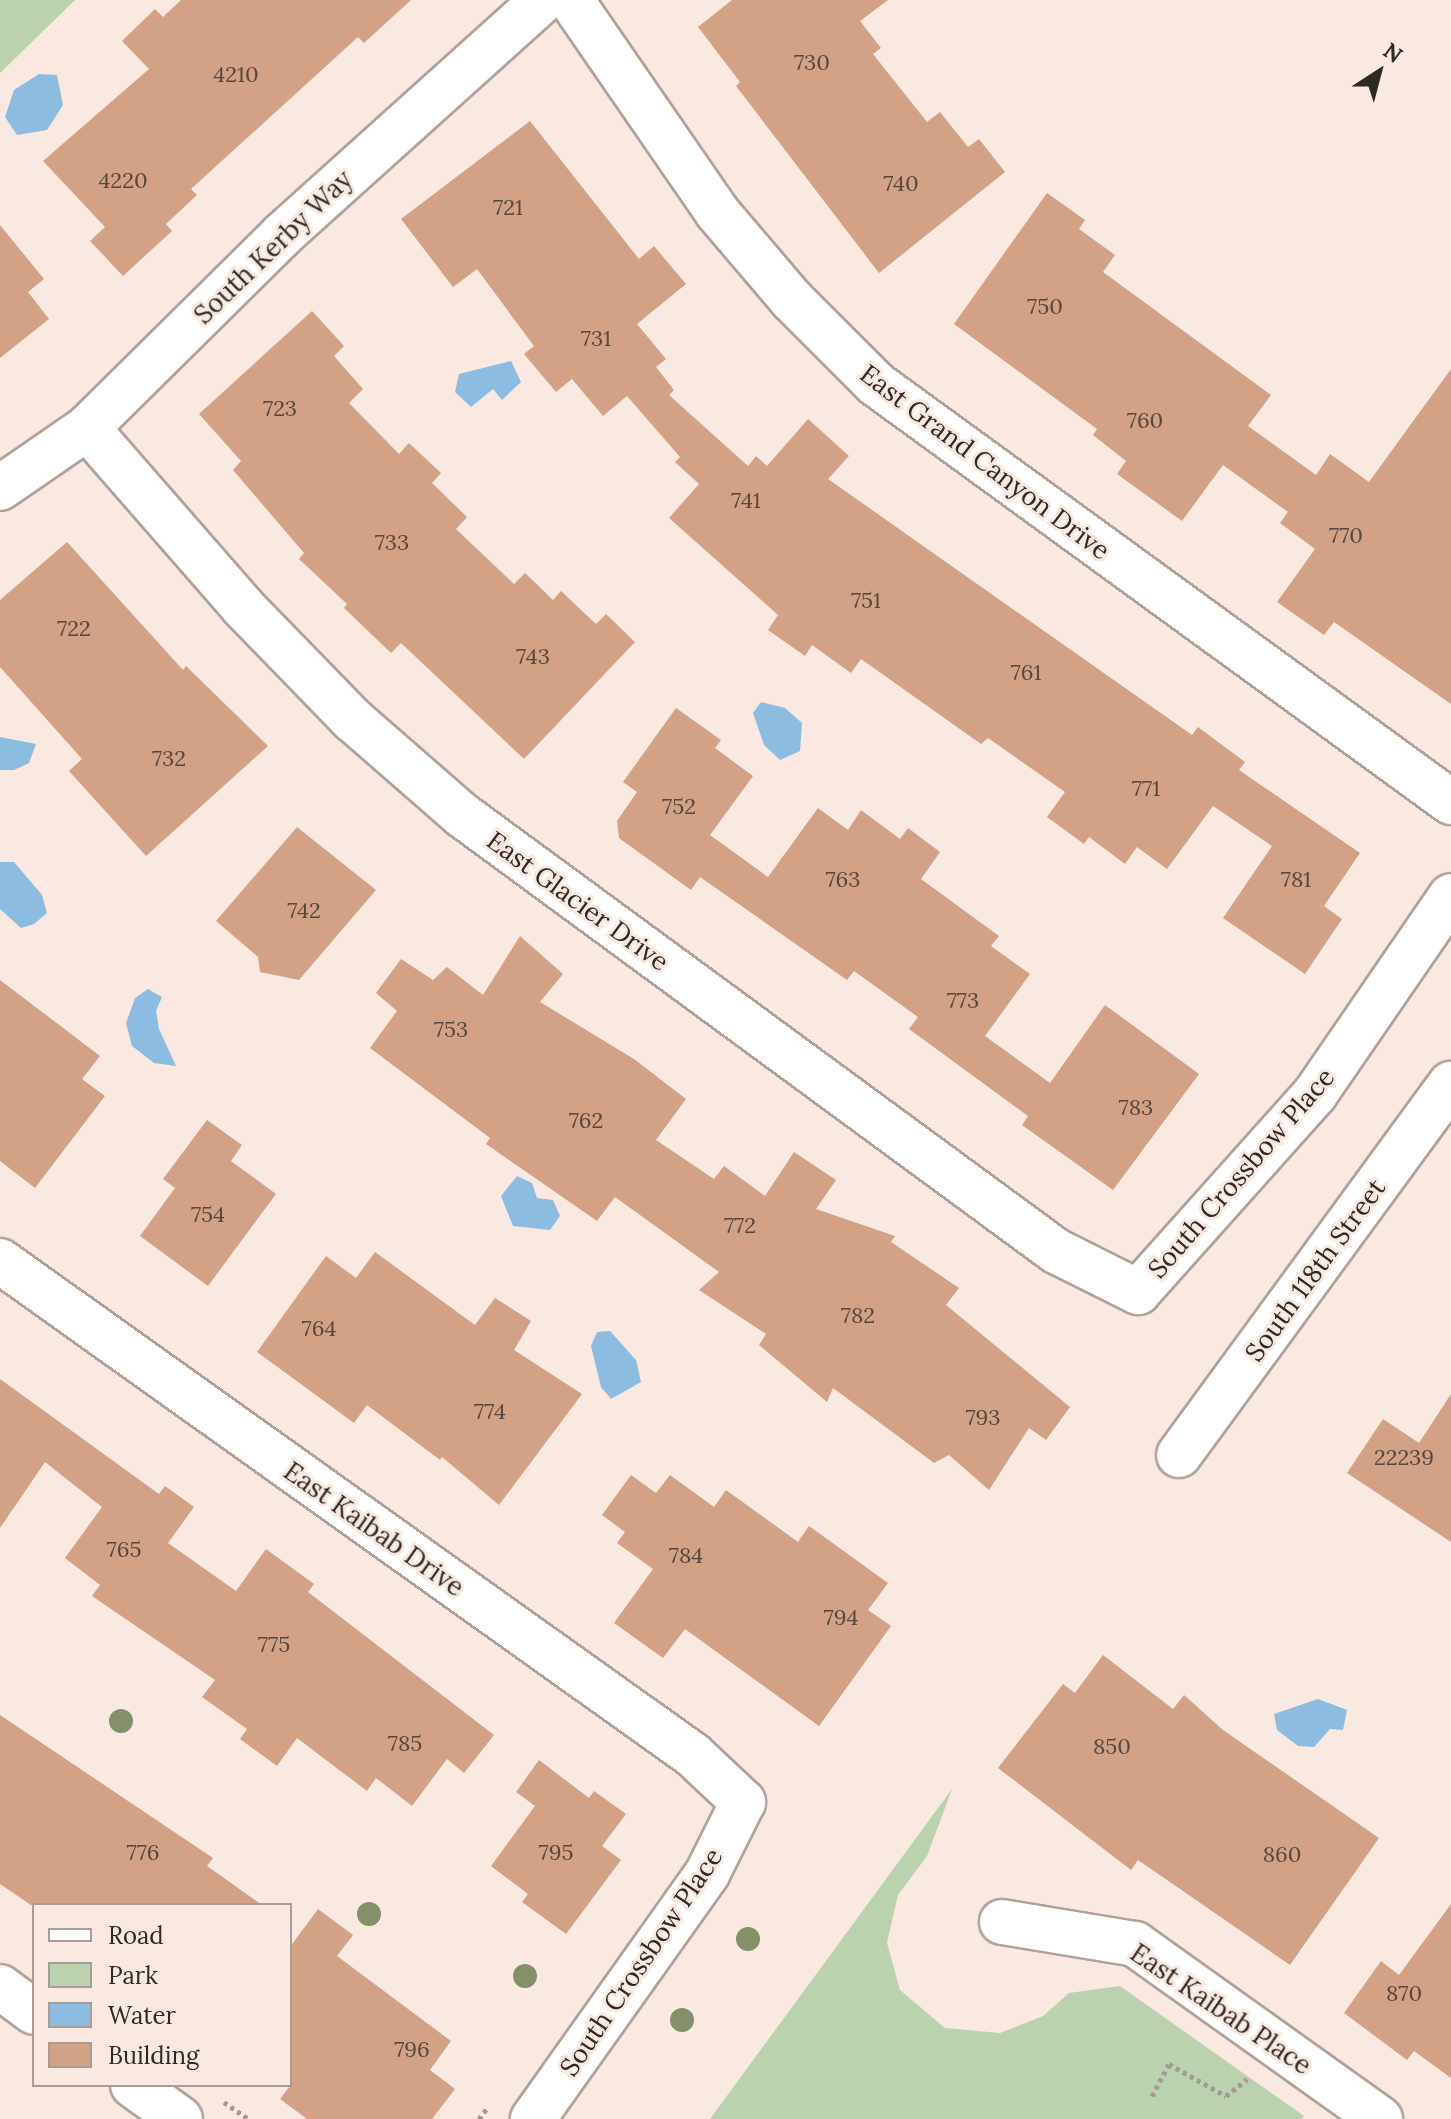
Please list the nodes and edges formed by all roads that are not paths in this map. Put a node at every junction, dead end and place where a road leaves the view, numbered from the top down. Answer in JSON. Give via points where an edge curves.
{"nodes":[{"id":1,"x":543,"y":0,"type":"edge"},
{"id":2,"x":571,"y":0,"type":"edge"},
{"id":3,"x":87,"y":428,"type":"junction"},
{"id":4,"x":0,"y":488,"type":"edge"},
{"id":5,"x":1451,"y":802,"type":"edge"},
{"id":6,"x":1451,"y":896,"type":"edge"},
{"id":7,"x":1451,"y":1084,"type":"edge"},
{"id":8,"x":0,"y":1261,"type":"edge"},
{"id":9,"x":1138,"y":1292,"type":"joint"},
{"id":10,"x":1179,"y":1455,"type":"dead end"},
{"id":11,"x":743,"y":1802,"type":"joint"},
{"id":12,"x":1002,"y":1922,"type":"dead end"},
{"id":13,"x":0,"y":1987,"type":"edge"},
{"id":14,"x":32,"y":2011,"type":"edge"},
{"id":15,"x":136,"y":2087,"type":"edge"},
{"id":16,"x":180,"y":2119,"type":"edge"},
{"id":17,"x":533,"y":2119,"type":"edge"},
{"id":18,"x":1380,"y":2119,"type":"edge"}],
"edges":[{"from":1,"to":3,"type":"street","name":"South Kerby Way","via":[[282,235]]},
{"from":2,"to":5,"type":"street","name":"East Grand Canyon Drive","via":[[717,212],[792,300],[876,384]]},
{"from":3,"to":4,"type":"street","name":"South Kerby Way"},
{"from":3,"to":9,"type":"street","name":"East Glacier Drive","via":[[254,619],[353,720],[462,815],[1056,1251]]},
{"from":6,"to":9,"type":"street","name":"South Crossbow Place","via":[[1315,1094]]},
{"from":7,"to":10,"type":"street","name":"South 118th Street"},
{"from":8,"to":11,"type":"street","name":"East Kaibab Drive","via":[[693,1755]]},
{"from":11,"to":17,"type":"street","name":"South Crossbow Place","via":[[707,1874]]},
{"from":12,"to":18,"type":"street","name":"East Kaibab Place","via":[[1135,1944]]},
{"from":13,"to":14,"type":"street"},
{"from":15,"to":16,"type":"street"}]}
